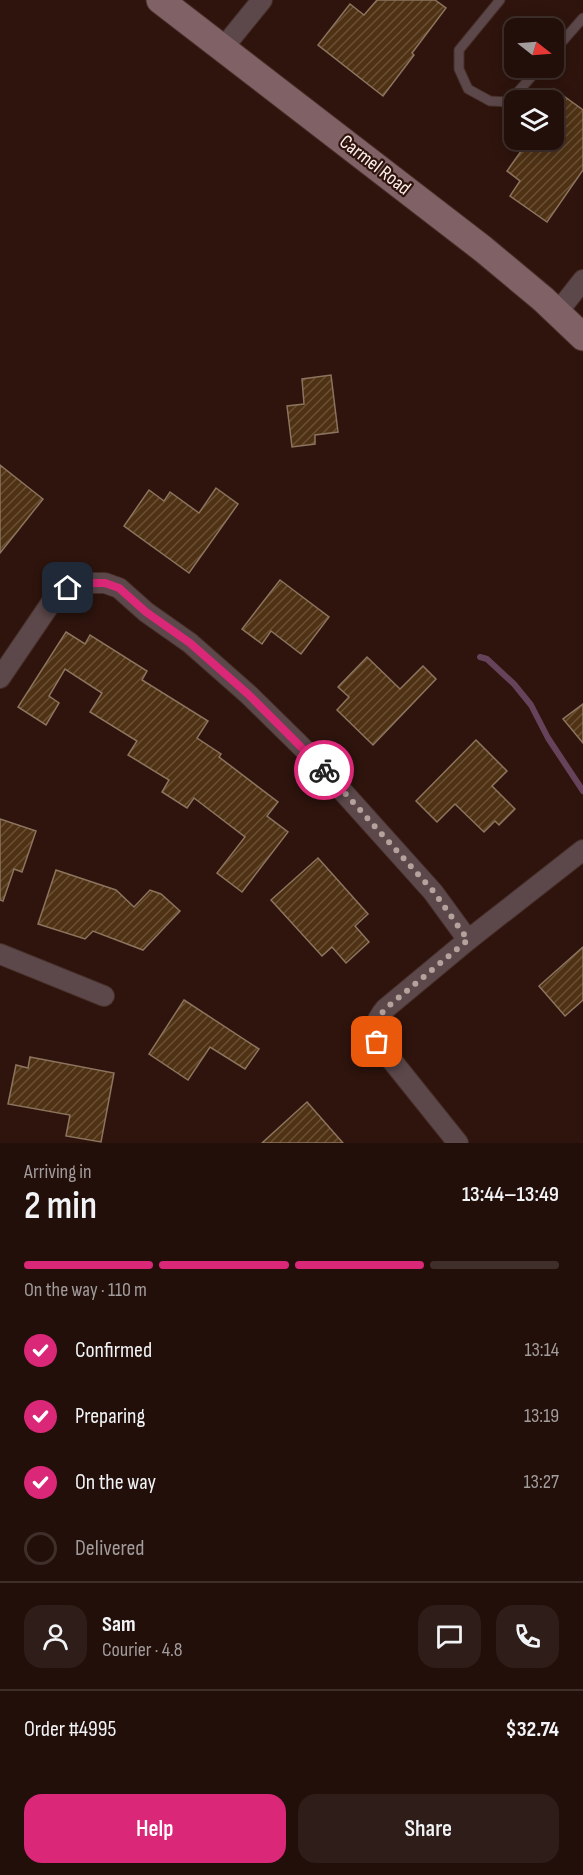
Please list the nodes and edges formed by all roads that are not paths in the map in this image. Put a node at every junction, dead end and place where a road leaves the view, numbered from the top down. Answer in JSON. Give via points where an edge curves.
{"nodes":[{"id":1,"x":160,"y":0,"type":"edge"},
{"id":2,"x":262,"y":0,"type":"edge"},
{"id":3,"x":500,"y":0,"type":"edge"},
{"id":4,"x":583,"y":18,"type":"edge"},
{"id":5,"x":564,"y":40,"type":"edge"},
{"id":6,"x":223,"y":48,"type":"junction"},
{"id":7,"x":530,"y":78,"type":"edge"},
{"id":8,"x":583,"y":280,"type":"edge"},
{"id":9,"x":557,"y":313,"type":"junction"},
{"id":10,"x":583,"y":338,"type":"edge"},
{"id":11,"x":0,"y":678,"type":"edge"},
{"id":12,"x":583,"y":850,"type":"edge"},
{"id":13,"x":468,"y":940,"type":"junction"},
{"id":14,"x":0,"y":954,"type":"edge"},
{"id":15,"x":105,"y":996,"type":"dead end"},
{"id":16,"x":458,"y":1143,"type":"edge"}],
"edges":[{"from":1,"to":6,"type":"main road","name":"Carmel Road"},
{"from":2,"to":6,"type":"street"},
{"from":3,"to":7,"type":"lane","via":[[459,50],[459,69],[468,89],[489,101],[508,102]]},
{"from":4,"to":5,"type":"lane"},
{"from":6,"to":9,"type":"main road","name":"Carmel Road","via":[[483,249]]},
{"from":8,"to":9,"type":"street"},
{"from":9,"to":10,"type":"main road","name":"Carmel Road"},
{"from":11,"to":13,"type":"street","via":[[51,603],[68,588],[105,583],[119,588],[190,643],[310,755],[434,892]]},
{"from":12,"to":13,"type":"street"},
{"from":13,"to":16,"type":"street","via":[[385,1009],[374,1032],[377,1042]]},
{"from":14,"to":15,"type":"street"}]}
